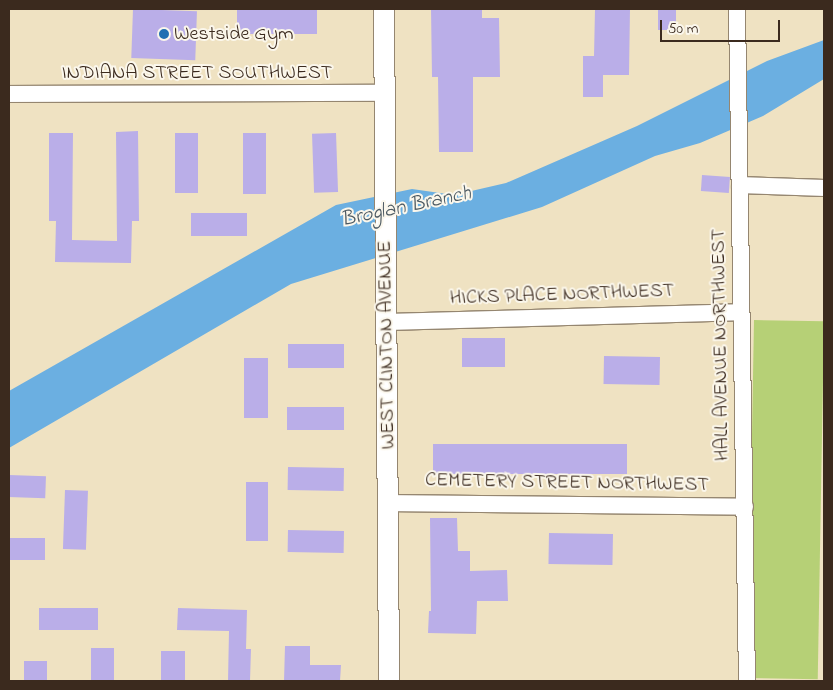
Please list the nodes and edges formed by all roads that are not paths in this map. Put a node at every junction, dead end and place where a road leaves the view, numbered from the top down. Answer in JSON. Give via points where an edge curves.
{"nodes":[{"id":1,"x":384,"y":9,"type":"edge"},
{"id":2,"x":737,"y":9,"type":"edge"},
{"id":3,"x":9,"y":94,"type":"edge"},
{"id":4,"x":384,"y":94,"type":"junction"},
{"id":5,"x":740,"y":185,"type":"junction"},
{"id":6,"x":824,"y":188,"type":"edge"},
{"id":7,"x":740,"y":312,"type":"junction"},
{"id":8,"x":386,"y":322,"type":"junction"},
{"id":9,"x":390,"y":503,"type":"junction"},
{"id":10,"x":745,"y":506,"type":"junction"},
{"id":11,"x":389,"y":681,"type":"edge"},
{"id":12,"x":747,"y":681,"type":"edge"}],
"edges":[{"from":1,"to":4,"type":"street","name":"WEST CLINTON AVENUE"},
{"from":2,"to":5,"type":"street","name":"HALL AVENUE NORTHWEST"},
{"from":3,"to":4,"type":"street","name":"INDIANA STREET SOUTHWEST"},
{"from":4,"to":8,"type":"street","name":"WEST CLINTON AVENUE"},
{"from":5,"to":6,"type":"street"},
{"from":5,"to":7,"type":"street","name":"HALL AVENUE NORTHWEST"},
{"from":7,"to":8,"type":"street","name":"HICKS PLACE NORTHWEST"},
{"from":7,"to":10,"type":"street","name":"HALL AVENUE NORTHWEST"},
{"from":8,"to":9,"type":"street","name":"WEST CLINTON AVENUE"},
{"from":9,"to":10,"type":"street","name":"CEMETERY STREET NORTHWEST"},
{"from":9,"to":11,"type":"street","name":"WEST CLINTON AVENUE"},
{"from":10,"to":12,"type":"street","name":"HALL AVENUE NORTHWEST"}]}
